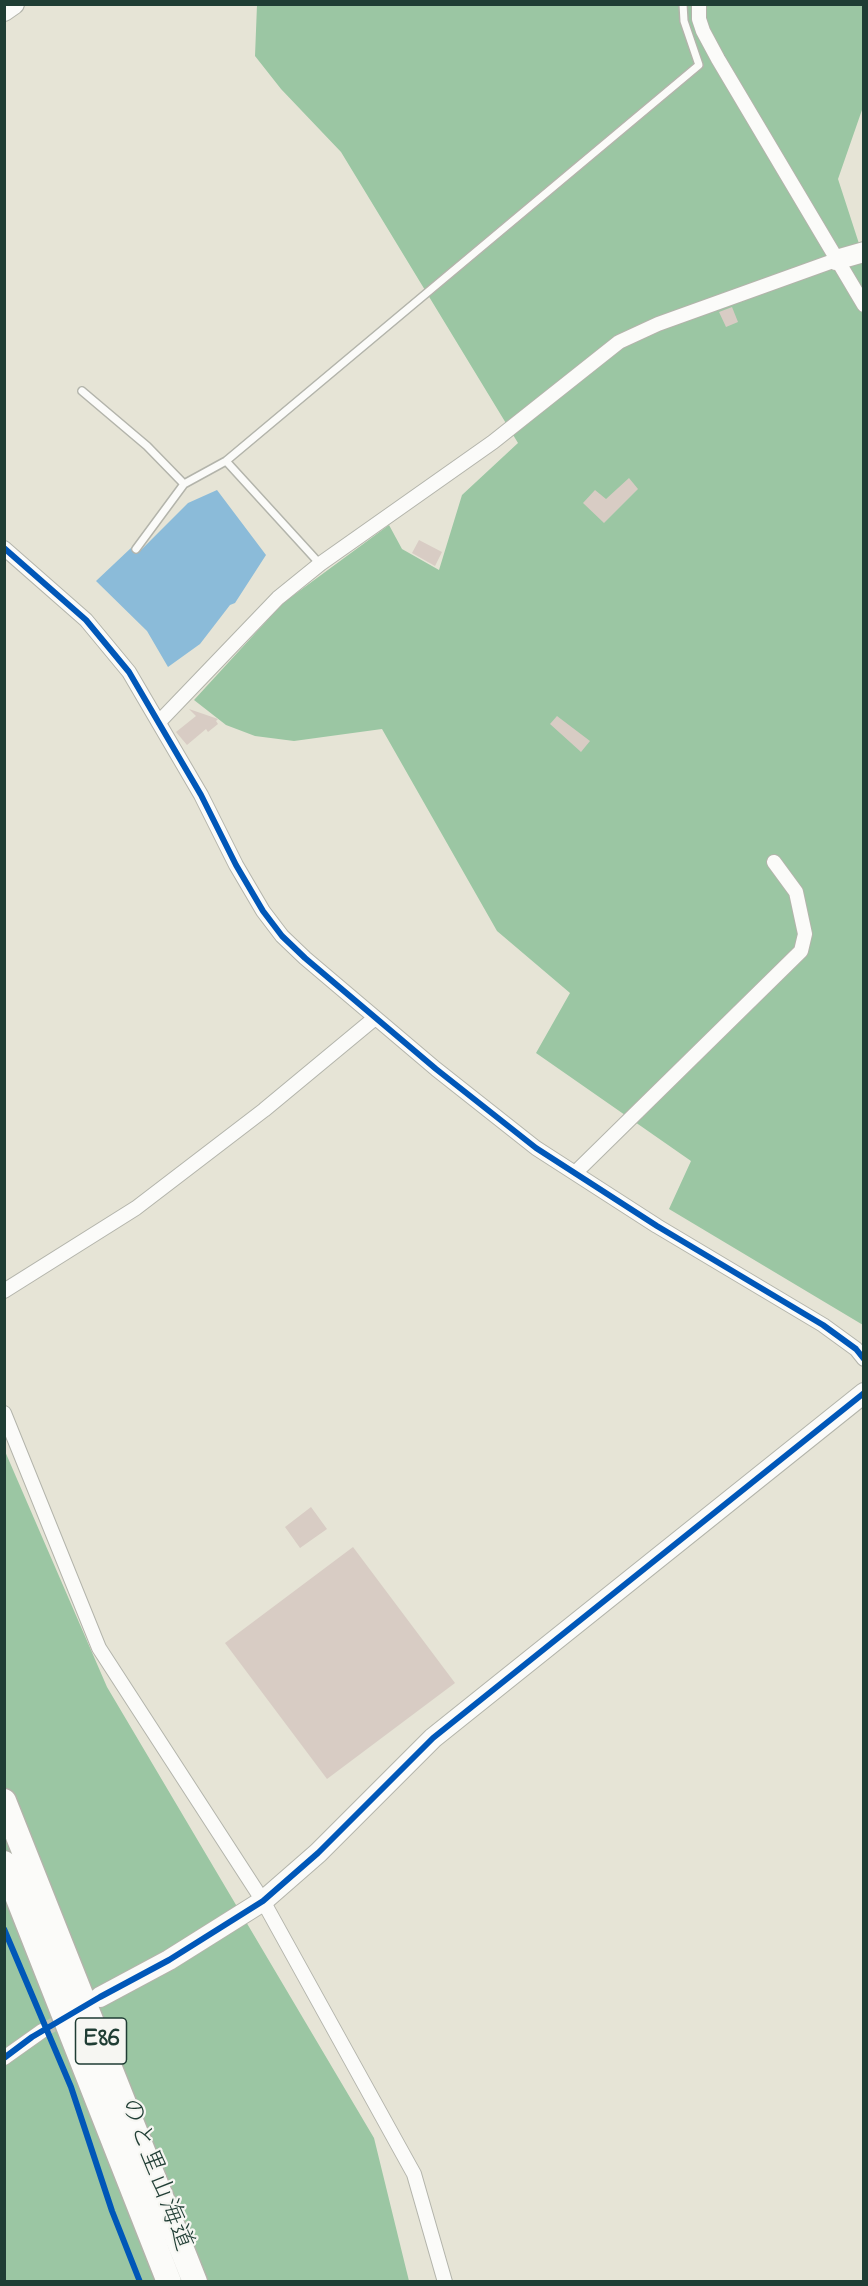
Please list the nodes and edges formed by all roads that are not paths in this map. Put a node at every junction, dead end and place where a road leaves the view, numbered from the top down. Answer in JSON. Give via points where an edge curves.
{"nodes":[{"id":1,"x":14,"y":4,"type":"edge"},
{"id":2,"x":683,"y":4,"type":"edge"},
{"id":3,"x":699,"y":4,"type":"edge"},
{"id":4,"x":4,"y":11,"type":"edge"},
{"id":5,"x":710,"y":44,"type":"junction"},
{"id":6,"x":695,"y":55,"type":"junction"},
{"id":7,"x":864,"y":252,"type":"edge"},
{"id":8,"x":836,"y":260,"type":"junction"},
{"id":9,"x":864,"y":305,"type":"edge"},
{"id":10,"x":82,"y":391,"type":"dead end"},
{"id":11,"x":226,"y":461,"type":"junction"},
{"id":12,"x":184,"y":484,"type":"junction"},
{"id":13,"x":4,"y":548,"type":"edge"},
{"id":14,"x":136,"y":549,"type":"dead end"},
{"id":15,"x":320,"y":564,"type":"junction"},
{"id":16,"x":159,"y":722,"type":"junction"},
{"id":17,"x":774,"y":862,"type":"dead end"},
{"id":18,"x":375,"y":1018,"type":"junction"},
{"id":19,"x":575,"y":1173,"type":"junction"},
{"id":20,"x":4,"y":1291,"type":"edge"},
{"id":21,"x":864,"y":1359,"type":"edge"},
{"id":22,"x":864,"y":1393,"type":"edge"},
{"id":23,"x":4,"y":1413,"type":"edge"},
{"id":24,"x":4,"y":1801,"type":"edge"},
{"id":25,"x":4,"y":1863,"type":"edge"},
{"id":26,"x":263,"y":1901,"type":"junction"},
{"id":27,"x":100,"y":1996,"type":"dead end"},
{"id":28,"x":42,"y":2031,"type":"tunnel mouth"},
{"id":29,"x":4,"y":2058,"type":"edge"},
{"id":30,"x":169,"y":2282,"type":"edge"},
{"id":31,"x":195,"y":2282,"type":"edge"},
{"id":32,"x":445,"y":2282,"type":"edge"}],
"edges":[{"from":1,"to":4,"type":"street"},
{"from":2,"to":6,"type":"lane"},
{"from":3,"to":5,"type":"street","via":[[699,19]]},
{"from":5,"to":6,"type":"lane"},
{"from":5,"to":8,"type":"street"},
{"from":6,"to":11,"type":"lane","via":[[699,65]]},
{"from":7,"to":8,"type":"street"},
{"from":8,"to":9,"type":"street"},
{"from":8,"to":15,"type":"street","via":[[658,324],[619,342],[493,442]]},
{"from":10,"to":12,"type":"lane","via":[[147,446]]},
{"from":11,"to":12,"type":"lane"},
{"from":11,"to":15,"type":"lane"},
{"from":12,"to":14,"type":"lane"},
{"from":13,"to":16,"type":"street","via":[[86,620],[129,672]]},
{"from":15,"to":16,"type":"street","via":[[278,598]]},
{"from":16,"to":18,"type":"street","via":[[263,911],[304,958]]},
{"from":17,"to":19,"type":"street","via":[[796,892],[805,934],[801,951]]},
{"from":18,"to":19,"type":"street","via":[[536,1148]]},
{"from":18,"to":20,"type":"street","via":[[136,1208]]},
{"from":19,"to":21,"type":"street","via":[[823,1324]]},
{"from":22,"to":26,"type":"street","via":[[433,1738],[318,1853]]},
{"from":23,"to":26,"type":"street","via":[[99,1648]]},
{"from":24,"to":31,"type":"highway","name":"のと里山海道","number":"E86"},
{"from":25,"to":30,"type":"highway","name":"のと里山海道","number":"E86"},
{"from":26,"to":27,"type":"street","via":[[170,1960]]},
{"from":26,"to":32,"type":"street","via":[[414,2174]]},
{"from":28,"to":29,"type":"street"}]}
